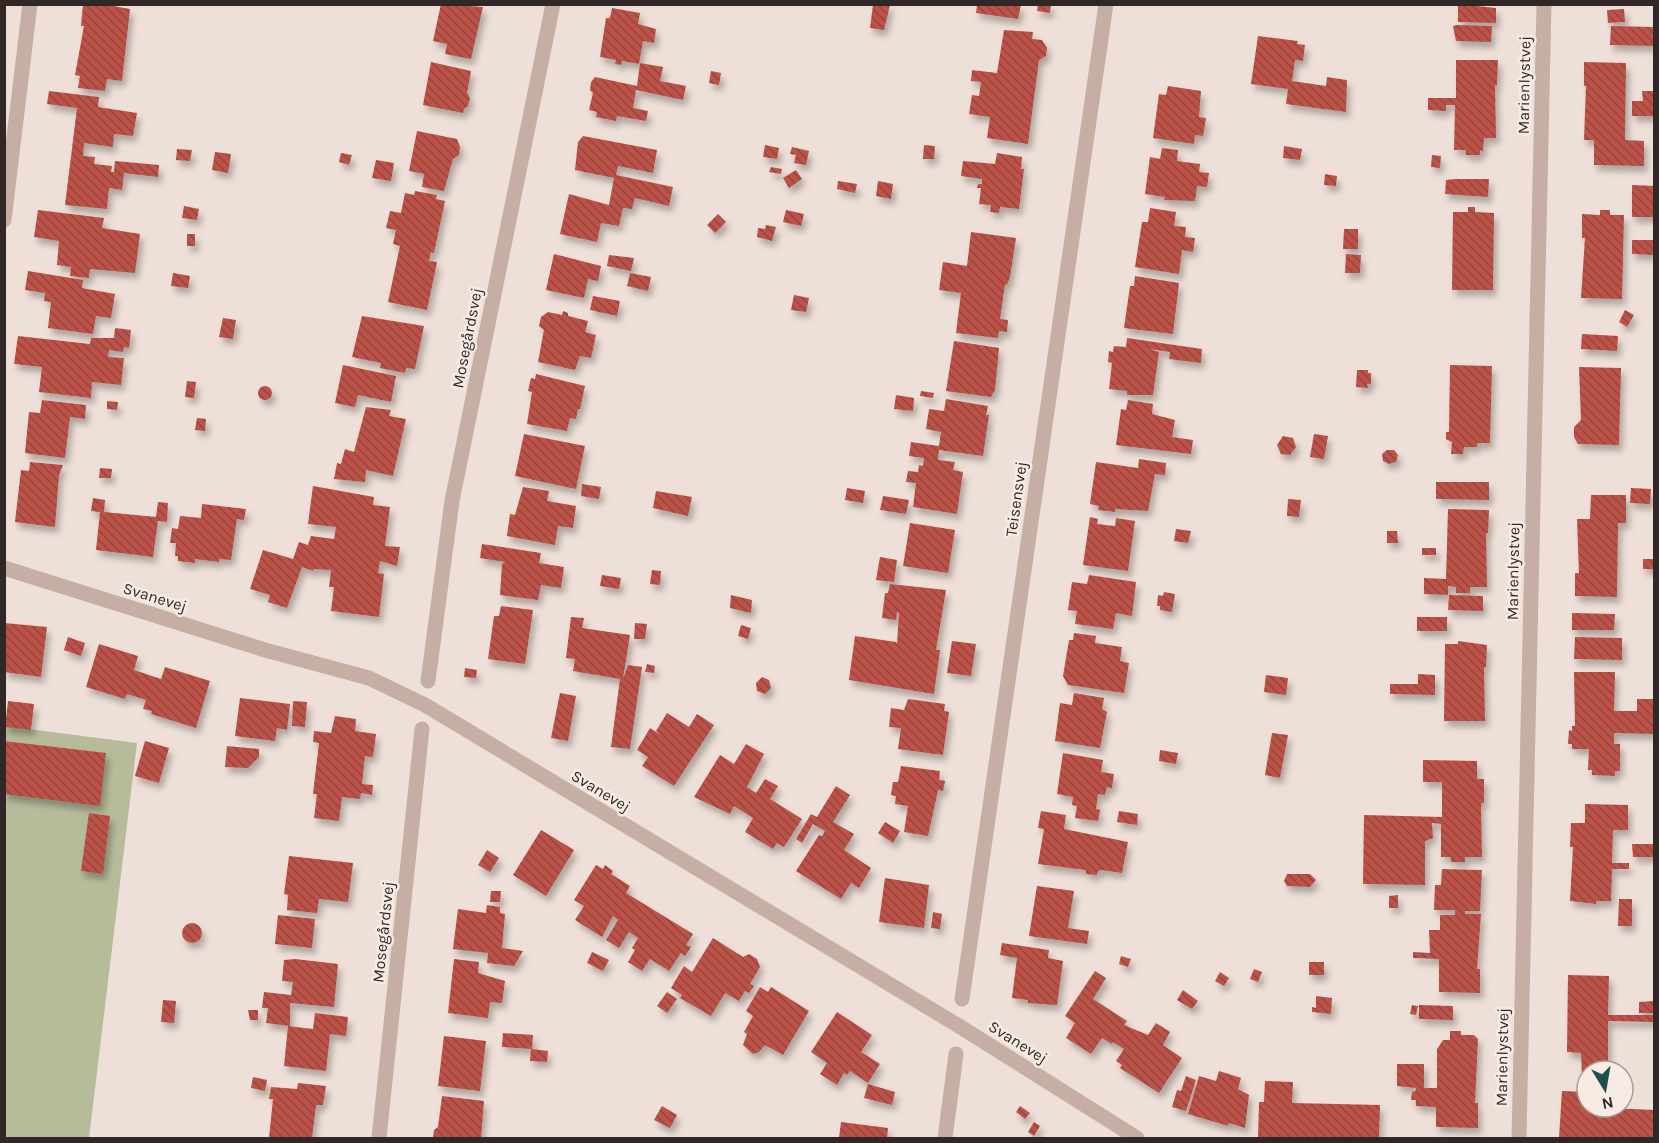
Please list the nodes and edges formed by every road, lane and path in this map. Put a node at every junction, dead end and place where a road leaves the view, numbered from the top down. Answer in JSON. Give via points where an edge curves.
{"nodes":[{"id":1,"x":30,"y":4,"type":"edge"},
{"id":2,"x":553,"y":4,"type":"edge"},
{"id":3,"x":1106,"y":4,"type":"edge"},
{"id":4,"x":1544,"y":4,"type":"edge"},
{"id":5,"x":4,"y":220,"type":"edge"},
{"id":6,"x":4,"y":568,"type":"edge"},
{"id":7,"x":428,"y":681,"type":"dead end"},
{"id":8,"x":422,"y":729,"type":"dead end"},
{"id":9,"x":962,"y":999,"type":"dead end"},
{"id":10,"x":956,"y":1054,"type":"dead end"},
{"id":11,"x":379,"y":1138,"type":"edge"},
{"id":12,"x":945,"y":1138,"type":"edge"},
{"id":13,"x":1137,"y":1138,"type":"edge"},
{"id":14,"x":1519,"y":1138,"type":"edge"}],
"edges":[{"from":1,"to":5,"type":"street"},
{"from":2,"to":7,"type":"street","name":"Mosegårdsvej","via":[[452,501]]},
{"from":3,"to":9,"type":"street","name":"Teisensvej"},
{"from":4,"to":14,"type":"street","name":"Marienlystvej"},
{"from":6,"to":13,"type":"street","name":"Svanevej","via":[[265,650],[369,678],[425,705],[950,1020]]},
{"from":8,"to":11,"type":"street","name":"Mosegårdsvej"},
{"from":10,"to":12,"type":"street"}]}
